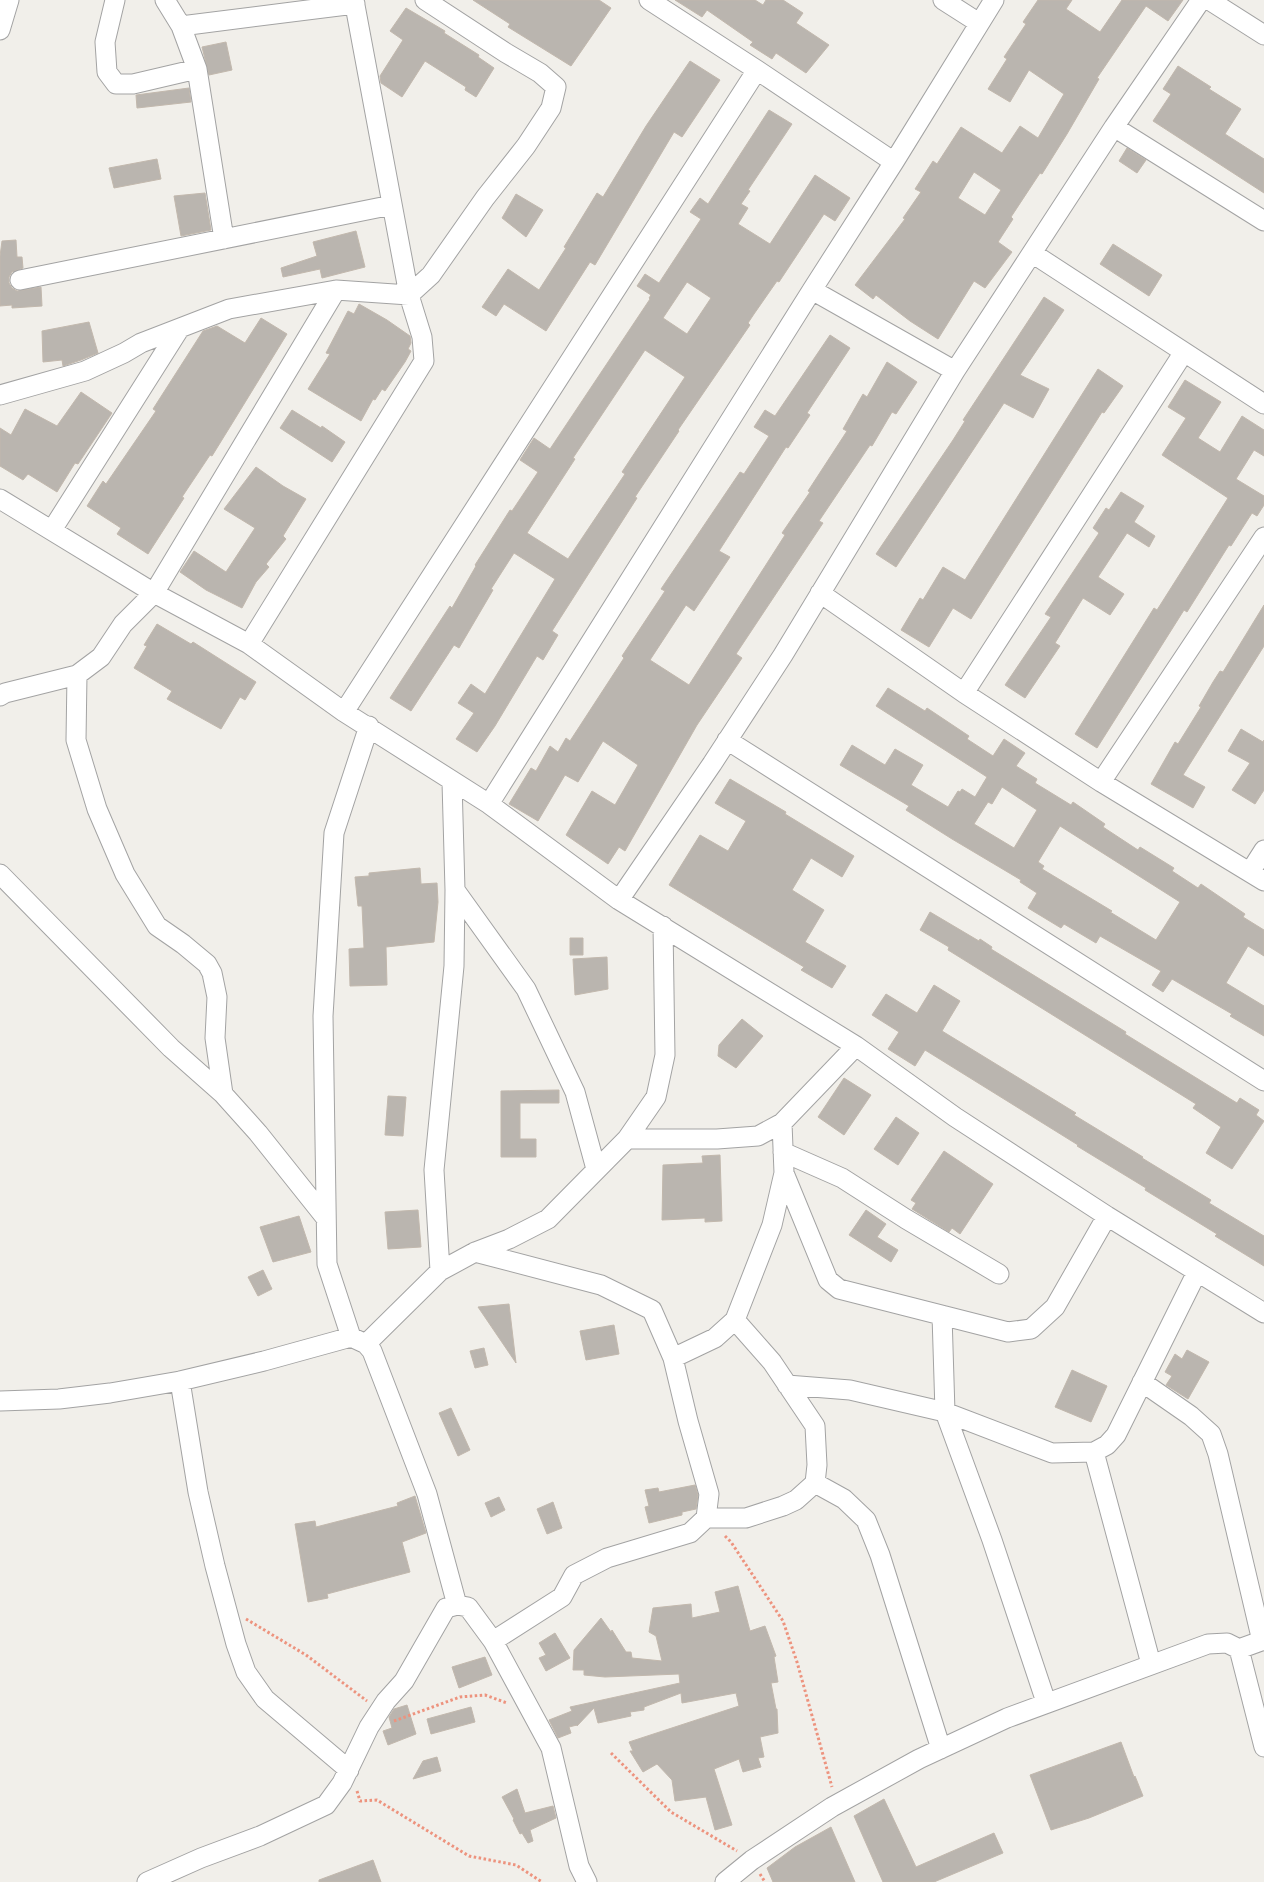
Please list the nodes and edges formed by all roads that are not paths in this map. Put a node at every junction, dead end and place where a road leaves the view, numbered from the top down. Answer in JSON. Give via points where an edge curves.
{"nodes":[{"id":1,"x":9,"y":0,"type":"edge"},
{"id":2,"x":115,"y":0,"type":"edge"},
{"id":3,"x":165,"y":0,"type":"edge"},
{"id":4,"x":425,"y":0,"type":"edge"},
{"id":5,"x":649,"y":0,"type":"edge"},
{"id":6,"x":943,"y":0,"type":"edge"},
{"id":7,"x":994,"y":0,"type":"edge"},
{"id":8,"x":1201,"y":0,"type":"edge"},
{"id":9,"x":1210,"y":0,"type":"edge"},
{"id":10,"x":355,"y":2,"type":"edge"},
{"id":11,"x":979,"y":23,"type":"junction"},
{"id":12,"x":1,"y":24,"type":"edge"},
{"id":13,"x":181,"y":26,"type":"junction"},
{"id":14,"x":1264,"y":35,"type":"edge"},
{"id":15,"x":196,"y":69,"type":"junction"},
{"id":16,"x":757,"y":70,"type":"junction"},
{"id":17,"x":1114,"y":127,"type":"junction"},
{"id":18,"x":894,"y":162,"type":"junction"},
{"id":19,"x":392,"y":205,"type":"junction"},
{"id":20,"x":1264,"y":221,"type":"edge"},
{"id":21,"x":224,"y":239,"type":"junction"},
{"id":22,"x":1032,"y":253,"type":"junction"},
{"id":23,"x":20,"y":280,"type":"dead end"},
{"id":24,"x":336,"y":290,"type":"junction"},
{"id":25,"x":812,"y":290,"type":"junction"},
{"id":26,"x":409,"y":295,"type":"junction"},
{"id":27,"x":180,"y":328,"type":"junction"},
{"id":28,"x":1184,"y":352,"type":"junction"},
{"id":29,"x":955,"y":371,"type":"junction"},
{"id":30,"x":0,"y":395,"type":"edge"},
{"id":31,"x":1264,"y":404,"type":"edge"},
{"id":32,"x":0,"y":499,"type":"edge"},
{"id":33,"x":52,"y":530,"type":"junction"},
{"id":34,"x":1264,"y":537,"type":"edge"},
{"id":35,"x":154,"y":593,"type":"junction"},
{"id":36,"x":820,"y":593,"type":"junction"},
{"id":37,"x":249,"y":644,"type":"junction"},
{"id":38,"x":77,"y":675,"type":"junction"},
{"id":39,"x":964,"y":693,"type":"junction"},
{"id":40,"x":0,"y":696,"type":"edge"},
{"id":41,"x":344,"y":712,"type":"junction"},
{"id":42,"x":369,"y":726,"type":"junction"},
{"id":43,"x":727,"y":740,"type":"junction"},
{"id":44,"x":452,"y":782,"type":"junction"},
{"id":45,"x":1101,"y":782,"type":"junction"},
{"id":46,"x":489,"y":804,"type":"junction"},
{"id":47,"x":1264,"y":850,"type":"edge"},
{"id":48,"x":0,"y":874,"type":"edge"},
{"id":49,"x":1257,"y":876,"type":"edge"},
{"id":50,"x":455,"y":890,"type":"junction"},
{"id":51,"x":618,"y":900,"type":"junction"},
{"id":52,"x":663,"y":926,"type":"junction"},
{"id":53,"x":856,"y":1046,"type":"junction"},
{"id":54,"x":1264,"y":1081,"type":"edge"},
{"id":55,"x":223,"y":1094,"type":"junction"},
{"id":56,"x":782,"y":1123,"type":"junction"},
{"id":57,"x":627,"y":1139,"type":"junction"},
{"id":58,"x":783,"y":1152,"type":"junction"},
{"id":59,"x":596,"y":1169,"type":"junction"},
{"id":60,"x":784,"y":1173,"type":"junction"},
{"id":61,"x":1107,"y":1216,"type":"junction"},
{"id":62,"x":325,"y":1217,"type":"junction"},
{"id":63,"x":475,"y":1252,"type":"junction"},
{"id":64,"x":440,"y":1271,"type":"junction"},
{"id":65,"x":1196,"y":1272,"type":"junction"},
{"id":66,"x":999,"y":1274,"type":"dead end"},
{"id":67,"x":1264,"y":1313,"type":"edge"},
{"id":68,"x":942,"y":1315,"type":"junction"},
{"id":69,"x":735,"y":1320,"type":"junction"},
{"id":70,"x":358,"y":1341,"type":"junction"},
{"id":71,"x":673,"y":1358,"type":"junction"},
{"id":72,"x":180,"y":1381,"type":"junction"},
{"id":73,"x":1142,"y":1382,"type":"junction"},
{"id":74,"x":787,"y":1384,"type":"junction"},
{"id":75,"x":0,"y":1401,"type":"edge"},
{"id":76,"x":945,"y":1412,"type":"junction"},
{"id":77,"x":1094,"y":1452,"type":"junction"},
{"id":78,"x":814,"y":1483,"type":"junction"},
{"id":79,"x":706,"y":1518,"type":"junction"},
{"id":80,"x":457,"y":1605,"type":"junction"},
{"id":81,"x":493,"y":1641,"type":"junction"},
{"id":82,"x":1263,"y":1641,"type":"edge"},
{"id":83,"x":1239,"y":1649,"type":"junction"},
{"id":84,"x":1151,"y":1664,"type":"junction"},
{"id":85,"x":1046,"y":1702,"type":"junction"},
{"id":86,"x":1264,"y":1747,"type":"edge"},
{"id":87,"x":941,"y":1749,"type":"junction"},
{"id":88,"x":349,"y":1770,"type":"junction"},
{"id":89,"x":147,"y":1882,"type":"edge"},
{"id":90,"x":587,"y":1882,"type":"edge"},
{"id":91,"x":725,"y":1882,"type":"edge"}],
"edges":[{"from":1,"to":12,"type":"street"},
{"from":2,"to":15,"type":"street","via":[[105,42],[107,72],[116,84],[133,84]]},
{"from":3,"to":13,"type":"street"},
{"from":4,"to":26,"type":"street","via":[[540,73],[556,87],[552,108],[526,146],[431,275]]},
{"from":5,"to":16,"type":"street"},
{"from":6,"to":11,"type":"street"},
{"from":7,"to":11,"type":"street"},
{"from":8,"to":17,"type":"street"},
{"from":9,"to":14,"type":"street"},
{"from":10,"to":13,"type":"street"},
{"from":10,"to":19,"type":"street"},
{"from":11,"to":18,"type":"street"},
{"from":13,"to":15,"type":"street"},
{"from":15,"to":21,"type":"street"},
{"from":16,"to":18,"type":"street"},
{"from":16,"to":41,"type":"street"},
{"from":17,"to":20,"type":"street"},
{"from":17,"to":22,"type":"street"},
{"from":18,"to":25,"type":"street"},
{"from":19,"to":21,"type":"street"},
{"from":19,"to":26,"type":"street"},
{"from":21,"to":23,"type":"street"},
{"from":22,"to":28,"type":"street"},
{"from":22,"to":29,"type":"street"},
{"from":24,"to":26,"type":"street"},
{"from":24,"to":27,"type":"street","via":[[229,310]]},
{"from":24,"to":35,"type":"street"},
{"from":25,"to":29,"type":"street"},
{"from":25,"to":46,"type":"street"},
{"from":26,"to":37,"type":"street","via":[[422,337],[424,360]]},
{"from":27,"to":30,"type":"street","via":[[85,371]]},
{"from":27,"to":33,"type":"street"},
{"from":28,"to":31,"type":"street"},
{"from":28,"to":39,"type":"street"},
{"from":29,"to":36,"type":"street"},
{"from":32,"to":33,"type":"street"},
{"from":33,"to":35,"type":"street"},
{"from":34,"to":45,"type":"street"},
{"from":35,"to":37,"type":"street"},
{"from":35,"to":38,"type":"street","via":[[123,624],[101,657]]},
{"from":36,"to":39,"type":"street"},
{"from":36,"to":43,"type":"street"},
{"from":37,"to":41,"type":"street"},
{"from":38,"to":40,"type":"street"},
{"from":38,"to":55,"type":"street","via":[[76,740],[97,809],[125,874],[157,926],[207,964],[212,973],[217,998],[215,1038]]},
{"from":39,"to":45,"type":"street"},
{"from":41,"to":42,"type":"street"},
{"from":42,"to":44,"type":"street"},
{"from":42,"to":62,"type":"street","via":[[334,833],[323,1016]]},
{"from":43,"to":51,"type":"street"},
{"from":43,"to":54,"type":"street"},
{"from":44,"to":46,"type":"street"},
{"from":44,"to":50,"type":"street"},
{"from":45,"to":49,"type":"street"},
{"from":46,"to":51,"type":"street"},
{"from":47,"to":49,"type":"street"},
{"from":48,"to":55,"type":"street","via":[[171,1048]]},
{"from":50,"to":59,"type":"street","via":[[526,989],[575,1092]]},
{"from":50,"to":64,"type":"street","via":[[454,966],[434,1170]]},
{"from":51,"to":52,"type":"street"},
{"from":52,"to":53,"type":"street"},
{"from":52,"to":57,"type":"street","via":[[665,1055],[656,1097]]},
{"from":53,"to":56,"type":"street"},
{"from":53,"to":61,"type":"street","via":[[954,1117]]},
{"from":55,"to":62,"type":"street"},
{"from":56,"to":57,"type":"street","via":[[758,1136]]},
{"from":56,"to":58,"type":"street"},
{"from":57,"to":59,"type":"street"},
{"from":58,"to":60,"type":"street"},
{"from":58,"to":66,"type":"street","via":[[842,1178]]},
{"from":59,"to":63,"type":"street","via":[[548,1219]]},
{"from":60,"to":68,"type":"street","via":[[828,1280],[839,1289]]},
{"from":60,"to":69,"type":"street","via":[[772,1225]]},
{"from":61,"to":65,"type":"street"},
{"from":61,"to":68,"type":"street","via":[[1055,1307],[1032,1329],[1008,1332]]},
{"from":62,"to":70,"type":"street","via":[[327,1264]]},
{"from":63,"to":64,"type":"street"},
{"from":63,"to":71,"type":"street","via":[[602,1285],[652,1310]]},
{"from":64,"to":70,"type":"street"},
{"from":65,"to":67,"type":"street"},
{"from":65,"to":73,"type":"street"},
{"from":68,"to":76,"type":"street"},
{"from":69,"to":71,"type":"street","via":[[715,1338]]},
{"from":69,"to":74,"type":"street"},
{"from":70,"to":72,"type":"street"},
{"from":70,"to":80,"type":"street","via":[[372,1350],[427,1494]]},
{"from":71,"to":79,"type":"street","via":[[709,1494]]},
{"from":72,"to":75,"type":"street","via":[[59,1399]]},
{"from":72,"to":88,"type":"street","via":[[198,1492],[215,1566],[246,1672],[265,1699]]},
{"from":73,"to":77,"type":"street","via":[[1116,1436],[1107,1446]]},
{"from":73,"to":82,"type":"street","via":[[1211,1434]]},
{"from":74,"to":76,"type":"street","via":[[850,1390]]},
{"from":74,"to":78,"type":"street","via":[[815,1426],[817,1466]]},
{"from":76,"to":77,"type":"street","via":[[1052,1453]]},
{"from":76,"to":85,"type":"street"},
{"from":77,"to":84,"type":"street"},
{"from":78,"to":79,"type":"street","via":[[796,1500],[774,1509],[746,1518]]},
{"from":78,"to":87,"type":"street","via":[[844,1499],[866,1520]]},
{"from":79,"to":81,"type":"street","via":[[690,1533],[607,1558],[574,1575],[562,1597]]},
{"from":80,"to":81,"type":"street","via":[[468,1607]]},
{"from":80,"to":88,"type":"street","via":[[446,1608],[404,1681],[369,1727]]},
{"from":81,"to":90,"type":"street","via":[[551,1748],[578,1866]]},
{"from":82,"to":83,"type":"street"},
{"from":83,"to":84,"type":"street","via":[[1227,1643],[1208,1644]]},
{"from":83,"to":86,"type":"street"},
{"from":84,"to":85,"type":"street"},
{"from":85,"to":87,"type":"street"},
{"from":87,"to":91,"type":"street","via":[[838,1804],[752,1860]]},
{"from":88,"to":89,"type":"street","via":[[326,1805]]}]}
